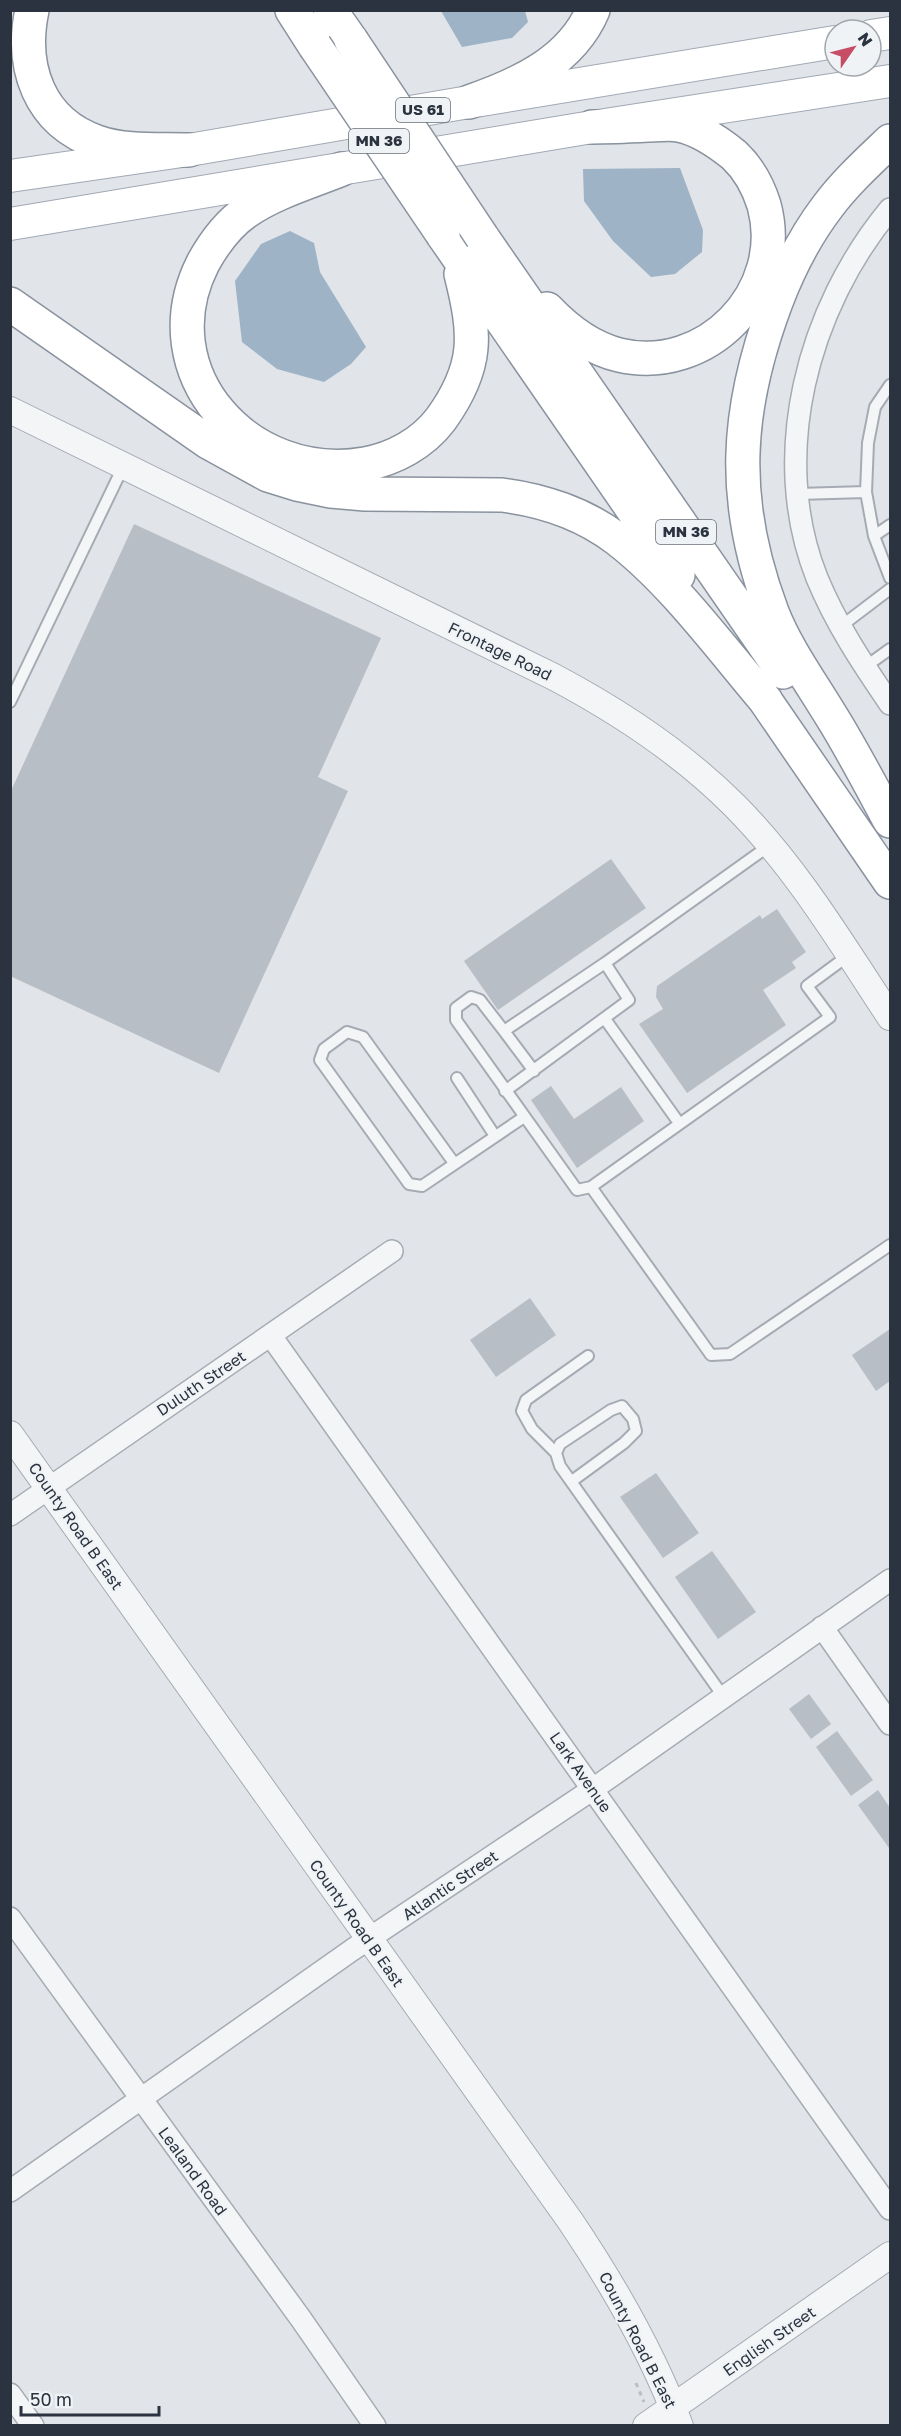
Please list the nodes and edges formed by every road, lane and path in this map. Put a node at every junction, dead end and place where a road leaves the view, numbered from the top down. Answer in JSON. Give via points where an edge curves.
{"nodes":[{"id":1,"x":32,"y":10,"type":"edge"},
{"id":2,"x":292,"y":10,"type":"edge"},
{"id":3,"x":593,"y":10,"type":"edge"},
{"id":4,"x":330,"y":11,"type":"edge"},
{"id":5,"x":823,"y":44,"type":"edge"},
{"id":6,"x":891,"y":81,"type":"edge"},
{"id":7,"x":469,"y":102,"type":"junction"},
{"id":8,"x":592,"y":127,"type":"junction"},
{"id":9,"x":891,"y":141,"type":"edge"},
{"id":10,"x":189,"y":150,"type":"junction"},
{"id":11,"x":342,"y":169,"type":"junction"},
{"id":12,"x":10,"y":176,"type":"edge"},
{"id":13,"x":891,"y":209,"type":"edge"},
{"id":14,"x":10,"y":224,"type":"edge"},
{"id":15,"x":460,"y":241,"type":"junction"},
{"id":16,"x":10,"y":304,"type":"edge"},
{"id":17,"x":891,"y":385,"type":"edge"},
{"id":18,"x":10,"y":410,"type":"edge"},
{"id":19,"x":124,"y":465,"type":"junction"},
{"id":20,"x":866,"y":492,"type":"junction"},
{"id":21,"x":798,"y":494,"type":"junction"},
{"id":22,"x":891,"y":525,"type":"edge"},
{"id":23,"x":874,"y":536,"type":"junction"},
{"id":24,"x":891,"y":578,"type":"edge"},
{"id":25,"x":891,"y":590,"type":"edge"},
{"id":26,"x":840,"y":627,"type":"junction"},
{"id":27,"x":891,"y":649,"type":"edge"},
{"id":28,"x":865,"y":667,"type":"junction"},
{"id":29,"x":766,"y":700,"type":"junction"},
{"id":30,"x":10,"y":702,"type":"edge"},
{"id":31,"x":891,"y":704,"type":"edge"},
{"id":32,"x":891,"y":821,"type":"edge"},
{"id":33,"x":891,"y":828,"type":"edge"},
{"id":34,"x":770,"y":845,"type":"junction"},
{"id":35,"x":891,"y":882,"type":"edge"},
{"id":36,"x":849,"y":955,"type":"junction"},
{"id":37,"x":605,"y":963,"type":"junction"},
{"id":38,"x":891,"y":1017,"type":"edge"},
{"id":39,"x":605,"y":1019,"type":"junction"},
{"id":40,"x":504,"y":1030,"type":"junction"},
{"id":41,"x":534,"y":1071,"type":"junction"},
{"id":42,"x":457,"y":1078,"type":"dead end"},
{"id":43,"x":505,"y":1091,"type":"junction"},
{"id":44,"x":524,"y":1117,"type":"junction"},
{"id":45,"x":679,"y":1123,"type":"junction"},
{"id":46,"x":495,"y":1136,"type":"junction"},
{"id":47,"x":454,"y":1163,"type":"junction"},
{"id":48,"x":591,"y":1187,"type":"junction"},
{"id":49,"x":891,"y":1245,"type":"edge"},
{"id":50,"x":392,"y":1251,"type":"dead end"},
{"id":51,"x":271,"y":1336,"type":"junction"},
{"id":52,"x":588,"y":1356,"type":"dead end"},
{"id":53,"x":10,"y":1434,"type":"edge"},
{"id":54,"x":556,"y":1453,"type":"junction"},
{"id":55,"x":572,"y":1481,"type":"junction"},
{"id":56,"x":48,"y":1487,"type":"junction"},
{"id":57,"x":10,"y":1515,"type":"edge"},
{"id":58,"x":891,"y":1580,"type":"edge"},
{"id":59,"x":822,"y":1627,"type":"junction"},
{"id":60,"x":723,"y":1696,"type":"junction"},
{"id":61,"x":891,"y":1724,"type":"edge"},
{"id":62,"x":592,"y":1789,"type":"junction"},
{"id":63,"x":10,"y":1918,"type":"edge"},
{"id":64,"x":369,"y":1940,"type":"junction"},
{"id":65,"x":140,"y":2098,"type":"junction"},
{"id":66,"x":10,"y":2191,"type":"edge"},
{"id":67,"x":891,"y":2209,"type":"edge"},
{"id":68,"x":891,"y":2256,"type":"edge"},
{"id":69,"x":10,"y":2394,"type":"edge"},
{"id":70,"x":677,"y":2416,"type":"edge"},
{"id":71,"x":33,"y":2426,"type":"edge"},
{"id":72,"x":375,"y":2426,"type":"edge"},
{"id":73,"x":646,"y":2426,"type":"edge"}],
"edges":[{"from":1,"to":10,"type":"highway","via":[[27,45],[29,66],[46,105],[60,121],[98,143]]},
{"from":2,"to":15,"type":"highway","number":"MN 36","bridge":true},
{"from":3,"to":7,"type":"highway","via":[[575,40],[549,64],[520,82]]},
{"from":4,"to":15,"type":"highway","number":"MN 36","bridge":true,"via":[[351,40]]},
{"from":5,"to":7,"type":"main road","number":"US 61"},
{"from":6,"to":8,"type":"main road"},
{"from":7,"to":10,"type":"main road","number":"US 61"},
{"from":8,"to":11,"type":"main road"},
{"from":8,"to":15,"type":"highway","via":[[678,124],[721,145],[749,172],[766,214],[766,260],[759,283],[734,322],[712,340],[668,356],[636,357],[598,348],[579,338]]},
{"from":9,"to":32,"type":"highway","via":[[827,207],[782,282],[756,356],[748,396],[743,483],[753,549],[773,613]]},
{"from":10,"to":12,"type":"main road","number":"US 61"},
{"from":11,"to":14,"type":"main road"},
{"from":11,"to":15,"type":"highway","via":[[246,212],[226,229],[198,274],[190,300],[188,327],[192,356],[212,402],[248,440],[299,464],[325,468],[371,463],[418,442],[450,405],[470,361],[471,313]]},
{"from":13,"to":21,"type":"street","via":[[855,258],[815,347],[798,432]]},
{"from":15,"to":29,"type":"highway","number":"MN 36","via":[[566,415]]},
{"from":15,"to":33,"type":"highway","number":"MN 36"},
{"from":16,"to":29,"type":"highway","via":[[208,442],[268,475],[331,491],[524,498],[584,520],[615,537],[642,560]]},
{"from":17,"to":20,"type":"lane","via":[[875,407],[868,442]]},
{"from":18,"to":19,"type":"street","name":"Frontage Road"},
{"from":19,"to":30,"type":"lane"},
{"from":19,"to":34,"type":"street","name":"Frontage Road","via":[[588,695],[640,727],[699,772]]},
{"from":20,"to":21,"type":"lane"},
{"from":20,"to":23,"type":"lane"},
{"from":21,"to":26,"type":"street","via":[[816,576]]},
{"from":22,"to":23,"type":"lane"},
{"from":23,"to":24,"type":"lane"},
{"from":25,"to":26,"type":"lane"},
{"from":26,"to":28,"type":"street"},
{"from":27,"to":28,"type":"lane"},
{"from":28,"to":31,"type":"street"},
{"from":29,"to":35,"type":"highway","number":"MN 36"},
{"from":34,"to":36,"type":"street","name":"Frontage Road"},
{"from":34,"to":37,"type":"lane"},
{"from":36,"to":38,"type":"street","name":"Frontage Road"},
{"from":36,"to":45,"type":"lane","via":[[807,986],[830,1017]]},
{"from":37,"to":39,"type":"lane","via":[[629,1000]]},
{"from":37,"to":40,"type":"lane"},
{"from":39,"to":41,"type":"lane"},
{"from":39,"to":45,"type":"lane"},
{"from":40,"to":41,"type":"lane"},
{"from":40,"to":43,"type":"lane","via":[[480,1000],[471,997],[456,1008],[456,1020]]},
{"from":41,"to":43,"type":"lane"},
{"from":42,"to":46,"type":"lane"},
{"from":43,"to":44,"type":"lane"},
{"from":44,"to":46,"type":"lane"},
{"from":44,"to":48,"type":"lane","via":[[577,1190]]},
{"from":45,"to":48,"type":"lane"},
{"from":46,"to":47,"type":"lane"},
{"from":47,"to":47,"type":"lane","via":[[422,1186],[409,1184],[320,1060],[324,1049],[346,1032],[363,1037]]},
{"from":48,"to":49,"type":"lane","via":[[711,1355],[730,1354]]},
{"from":50,"to":51,"type":"street","name":"Duluth Street"},
{"from":51,"to":56,"type":"street","name":"Duluth Street"},
{"from":51,"to":62,"type":"street","name":"Lark Avenue"},
{"from":52,"to":54,"type":"lane","via":[[523,1406],[532,1429]]},
{"from":53,"to":56,"type":"street","name":"County Road B East"},
{"from":54,"to":55,"type":"lane"},
{"from":54,"to":55,"type":"lane","via":[[560,1444],[611,1410],[622,1406],[633,1419],[636,1431]]},
{"from":55,"to":60,"type":"lane"},
{"from":56,"to":57,"type":"street","name":"Duluth Street"},
{"from":56,"to":64,"type":"street","name":"County Road B East"},
{"from":58,"to":59,"type":"street","name":"Atlantic Street"},
{"from":59,"to":60,"type":"street","name":"Atlantic Street"},
{"from":59,"to":61,"type":"street"},
{"from":60,"to":62,"type":"street","name":"Atlantic Street"},
{"from":62,"to":64,"type":"street","name":"Atlantic Street"},
{"from":62,"to":67,"type":"street","name":"Lark Avenue"},
{"from":63,"to":65,"type":"street","name":"Lealand Road"},
{"from":64,"to":65,"type":"street","name":"Atlantic Street"},
{"from":64,"to":70,"type":"street","name":"County Road B East","via":[[608,2277]]},
{"from":65,"to":66,"type":"street","name":"Atlantic Street"},
{"from":65,"to":72,"type":"street","name":"Lealand Road"},
{"from":68,"to":70,"type":"street","name":"English Street"},
{"from":69,"to":71,"type":"street"},
{"from":70,"to":73,"type":"street","name":"English Street"}]}
